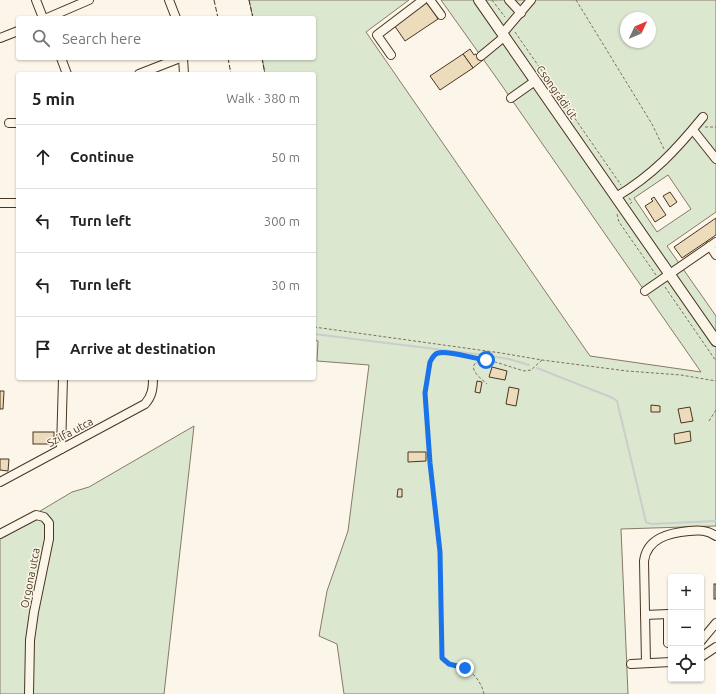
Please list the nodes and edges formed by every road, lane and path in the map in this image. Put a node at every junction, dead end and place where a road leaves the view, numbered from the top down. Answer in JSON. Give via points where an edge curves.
{"nodes":[{"id":1,"x":36,"y":0,"type":"edge"},
{"id":2,"x":89,"y":0,"type":"edge"},
{"id":3,"x":169,"y":0,"type":"edge"},
{"id":4,"x":422,"y":0,"type":"edge"},
{"id":5,"x":430,"y":0,"type":"edge"},
{"id":6,"x":478,"y":0,"type":"edge"},
{"id":7,"x":509,"y":0,"type":"edge"},
{"id":8,"x":531,"y":0,"type":"edge"},
{"id":9,"x":576,"y":0,"type":"edge"},
{"id":10,"x":521,"y":13,"type":"junction"},
{"id":11,"x":442,"y":15,"type":"dead end"},
{"id":12,"x":42,"y":16,"type":"edge"},
{"id":13,"x":52,"y":16,"type":"edge"},
{"id":14,"x":175,"y":16,"type":"edge"},
{"id":15,"x":16,"y":32,"type":"edge"},
{"id":16,"x":503,"y":36,"type":"junction"},
{"id":17,"x":0,"y":38,"type":"edge"},
{"id":18,"x":391,"y":55,"type":"dead end"},
{"id":19,"x":481,"y":56,"type":"dead end"},
{"id":20,"x":62,"y":60,"type":"edge"},
{"id":21,"x":175,"y":60,"type":"edge"},
{"id":22,"x":184,"y":60,"type":"edge"},
{"id":23,"x":66,"y":72,"type":"edge"},
{"id":24,"x":146,"y":72,"type":"edge"},
{"id":25,"x":184,"y":72,"type":"edge"},
{"id":26,"x":535,"y":80,"type":"junction"},
{"id":27,"x":511,"y":98,"type":"dead end"},
{"id":28,"x":703,"y":117,"type":"dead end"},
{"id":29,"x":9,"y":123,"type":"dead end"},
{"id":30,"x":16,"y":123,"type":"edge"},
{"id":31,"x":692,"y":130,"type":"junction"},
{"id":32,"x":668,"y":157,"type":"junction"},
{"id":33,"x":716,"y":160,"type":"edge"},
{"id":34,"x":616,"y":197,"type":"junction"},
{"id":35,"x":16,"y":202,"type":"edge"},
{"id":36,"x":0,"y":203,"type":"edge"},
{"id":37,"x":713,"y":244,"type":"edge"},
{"id":38,"x":716,"y":255,"type":"edge"},
{"id":39,"x":669,"y":274,"type":"junction"},
{"id":40,"x":645,"y":291,"type":"dead end"},
{"id":41,"x":316,"y":328,"type":"edge"},
{"id":42,"x":716,"y":341,"type":"edge"},
{"id":43,"x":479,"y":360,"type":"junction"},
{"id":44,"x":542,"y":360,"type":"junction"},
{"id":45,"x":64,"y":380,"type":"edge"},
{"id":46,"x":154,"y":380,"type":"edge"},
{"id":47,"x":716,"y":381,"type":"edge"},
{"id":48,"x":487,"y":384,"type":"dead end"},
{"id":49,"x":716,"y":410,"type":"edge"},
{"id":50,"x":709,"y":421,"type":"dead end"},
{"id":51,"x":61,"y":449,"type":"junction"},
{"id":52,"x":0,"y":482,"type":"edge"},
{"id":53,"x":0,"y":534,"type":"edge"},
{"id":54,"x":716,"y":536,"type":"edge"},
{"id":55,"x":668,"y":614,"type":"edge"},
{"id":56,"x":645,"y":615,"type":"junction"},
{"id":57,"x":716,"y":623,"type":"edge"},
{"id":58,"x":704,"y":638,"type":"edge"},
{"id":59,"x":716,"y":647,"type":"edge"},
{"id":60,"x":705,"y":655,"type":"edge"},
{"id":61,"x":668,"y":662,"type":"edge"},
{"id":62,"x":646,"y":663,"type":"junction"},
{"id":63,"x":631,"y":664,"type":"dead end"},
{"id":64,"x":29,"y":694,"type":"edge"},
{"id":65,"x":484,"y":694,"type":"edge"}],
"edges":[{"from":1,"to":12,"type":"street"},
{"from":2,"to":13,"type":"street"},
{"from":3,"to":14,"type":"street"},
{"from":4,"to":18,"type":"street","via":[[377,35]]},
{"from":5,"to":11,"type":"street"},
{"from":6,"to":16,"type":"main road","name":"Csongrádi út"},
{"from":7,"to":10,"type":"street"},
{"from":8,"to":10,"type":"street"},
{"from":9,"to":32,"type":"path","via":[[648,117]]},
{"from":10,"to":16,"type":"street"},
{"from":15,"to":17,"type":"street"},
{"from":16,"to":19,"type":"street"},
{"from":16,"to":26,"type":"main road","name":"Csongrádi út"},
{"from":20,"to":23,"type":"street"},
{"from":21,"to":24,"type":"street"},
{"from":22,"to":25,"type":"street"},
{"from":26,"to":27,"type":"street"},
{"from":26,"to":34,"type":"main road","name":"Csongrádi út"},
{"from":28,"to":31,"type":"street"},
{"from":29,"to":30,"type":"street"},
{"from":31,"to":32,"type":"street"},
{"from":31,"to":33,"type":"street"},
{"from":32,"to":34,"type":"street","via":[[643,180]]},
{"from":34,"to":39,"type":"main road","name":"Csongrádi út"},
{"from":35,"to":36,"type":"street"},
{"from":37,"to":38,"type":"street"},
{"from":37,"to":39,"type":"street"},
{"from":39,"to":40,"type":"street"},
{"from":39,"to":42,"type":"main road","name":"Csongrádi út"},
{"from":41,"to":44,"type":"path"},
{"from":43,"to":44,"type":"path","via":[[528,371]]},
{"from":43,"to":48,"type":"path","via":[[474,365],[475,372]]},
{"from":43,"to":65,"type":"path","via":[[438,353],[430,362],[425,393],[440,552],[442,658],[449,664],[470,671],[482,685]]},
{"from":44,"to":47,"type":"path"},
{"from":45,"to":51,"type":"street"},
{"from":46,"to":51,"type":"street","name":"Szilfa utca","via":[[150,399],[145,404]]},
{"from":49,"to":50,"type":"path"},
{"from":51,"to":52,"type":"street","name":"Szilfa utca"},
{"from":53,"to":64,"type":"street","name":"Orgona utca","via":[[36,515],[44,517],[49,523],[49,539],[30,640]]},
{"from":54,"to":56,"type":"street","via":[[703,530],[673,532],[651,546],[644,561]]},
{"from":55,"to":56,"type":"street"},
{"from":56,"to":62,"type":"street"},
{"from":57,"to":58,"type":"street"},
{"from":59,"to":60,"type":"street"},
{"from":61,"to":62,"type":"street"},
{"from":62,"to":63,"type":"street"}]}
